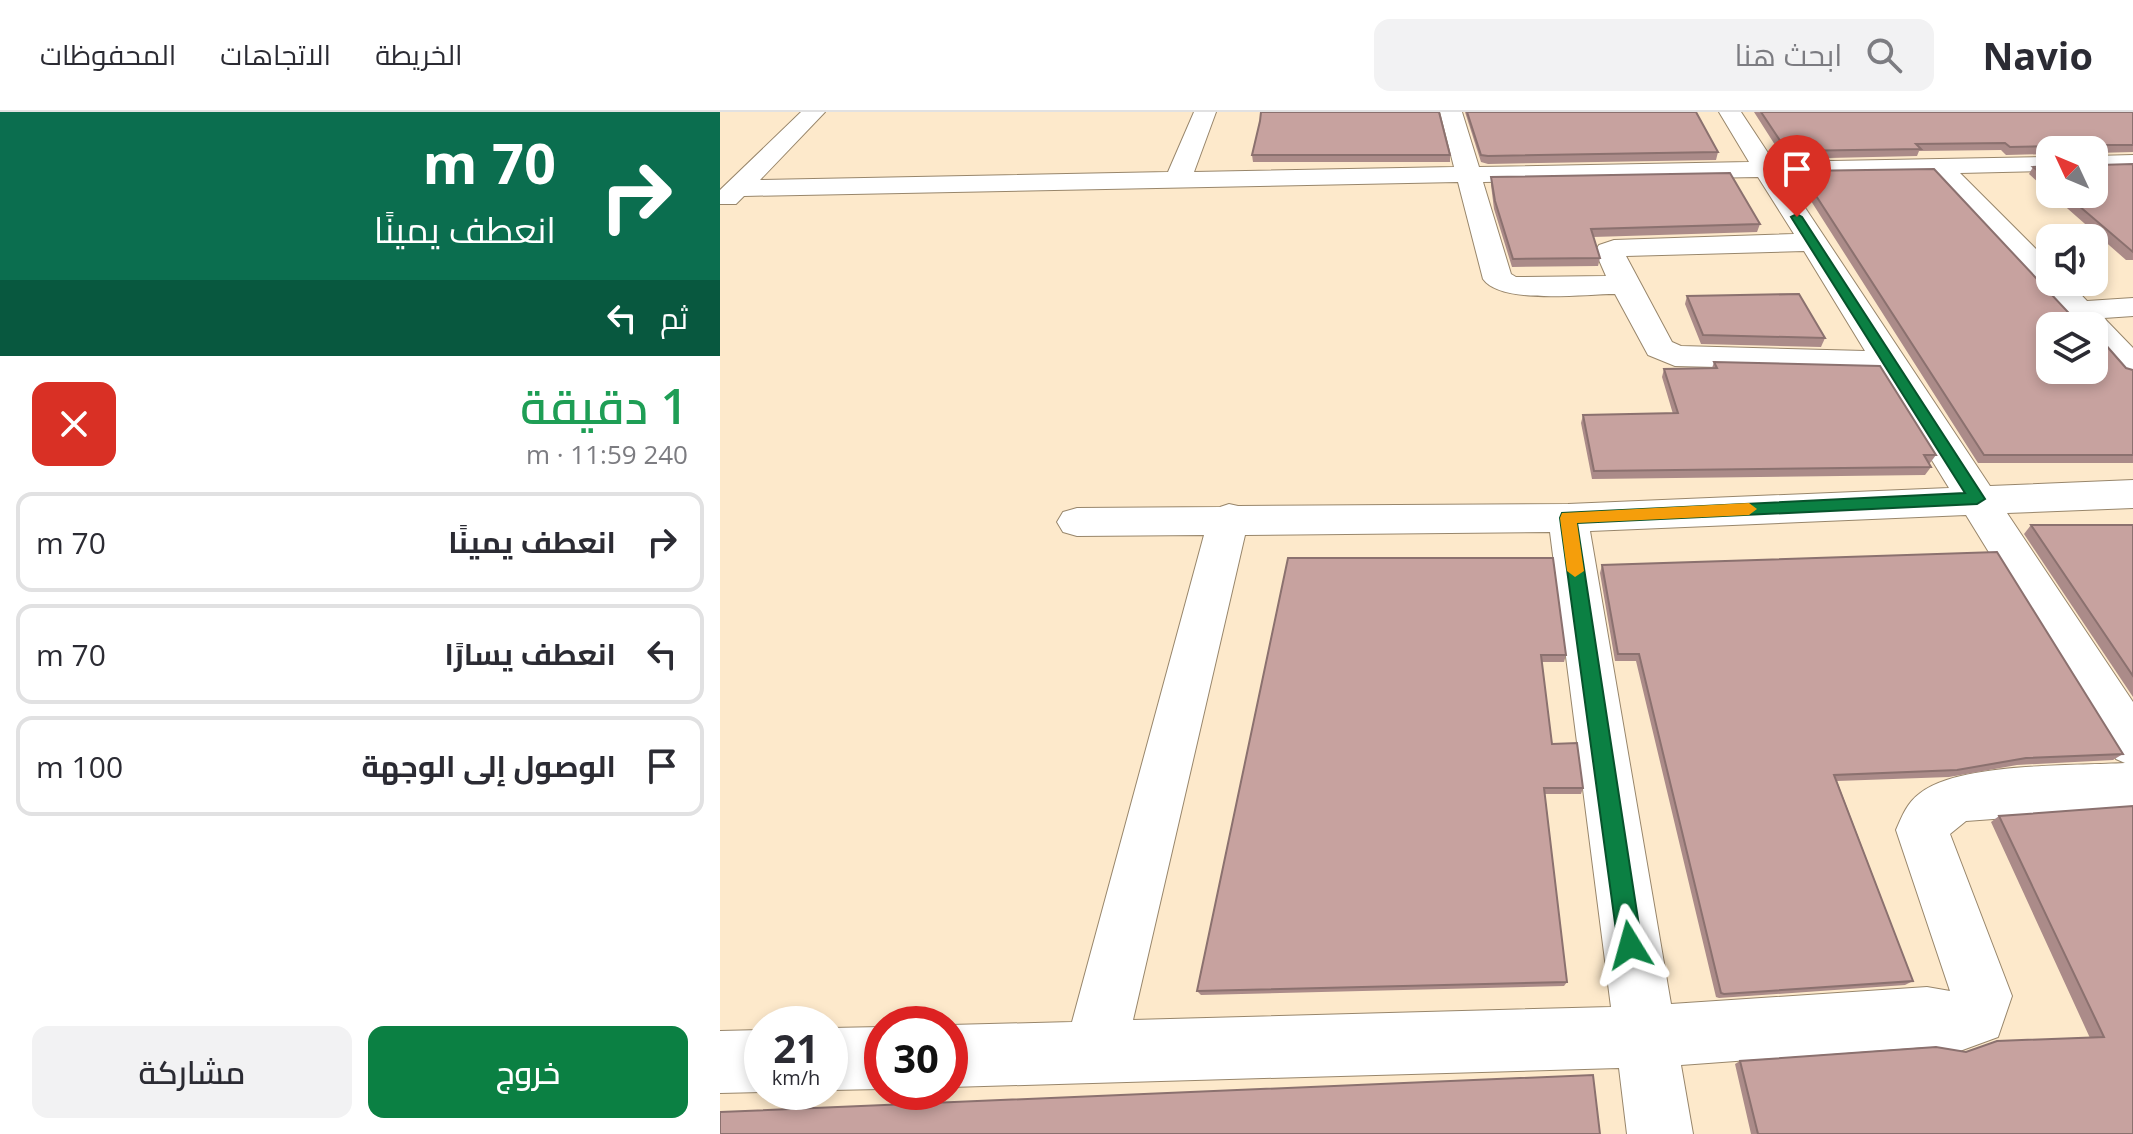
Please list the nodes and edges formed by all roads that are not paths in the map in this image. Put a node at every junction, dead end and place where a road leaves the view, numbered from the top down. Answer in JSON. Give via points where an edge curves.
{"nodes":[{"id":1,"x":814,"y":112,"type":"edge"},
{"id":2,"x":1205,"y":112,"type":"edge"},
{"id":3,"x":1451,"y":112,"type":"edge"},
{"id":4,"x":1730,"y":112,"type":"edge"},
{"id":5,"x":2133,"y":162,"type":"edge"},
{"id":6,"x":2108,"y":163,"type":"edge"},
{"id":7,"x":2036,"y":164,"type":"edge"},
{"id":8,"x":1939,"y":166,"type":"junction"},
{"id":9,"x":1765,"y":167,"type":"junction"},
{"id":10,"x":1468,"y":174,"type":"junction"},
{"id":11,"x":1177,"y":182,"type":"junction"},
{"id":12,"x":728,"y":197,"type":"edge"},
{"id":13,"x":1813,"y":242,"type":"junction"},
{"id":14,"x":2036,"y":266,"type":"edge"},
{"id":15,"x":1625,"y":285,"type":"junction"},
{"id":16,"x":2066,"y":296,"type":"edge"},
{"id":17,"x":2133,"y":307,"type":"edge"},
{"id":18,"x":2080,"y":311,"type":"junction"},
{"id":19,"x":1889,"y":361,"type":"junction"},
{"id":20,"x":2133,"y":367,"type":"edge"},
{"id":21,"x":2133,"y":494,"type":"edge"},
{"id":22,"x":1977,"y":499,"type":"junction"},
{"id":23,"x":1229,"y":518,"type":"junction"},
{"id":24,"x":1568,"y":518,"type":"junction"},
{"id":25,"x":1077,"y":522,"type":"dead end"},
{"id":26,"x":2133,"y":744,"type":"edge"},
{"id":27,"x":2133,"y":786,"type":"edge"},
{"id":28,"x":1643,"y":1037,"type":"junction"},
{"id":29,"x":1095,"y":1052,"type":"junction"},
{"id":30,"x":968,"y":1056,"type":"edge"},
{"id":31,"x":744,"y":1061,"type":"edge"},
{"id":32,"x":720,"y":1062,"type":"edge"},
{"id":33,"x":1660,"y":1134,"type":"edge"}],
"edges":[{"from":1,"to":12,"type":"street"},
{"from":2,"to":11,"type":"street"},
{"from":3,"to":10,"type":"street"},
{"from":4,"to":9,"type":"street"},
{"from":5,"to":6,"type":"street"},
{"from":7,"to":8,"type":"street"},
{"from":8,"to":9,"type":"street"},
{"from":8,"to":14,"type":"street"},
{"from":9,"to":10,"type":"street"},
{"from":9,"to":13,"type":"street"},
{"from":10,"to":11,"type":"street"},
{"from":10,"to":15,"type":"street","via":[[1498,279],[1510,286]]},
{"from":11,"to":12,"type":"street"},
{"from":13,"to":15,"type":"street","via":[[1614,248],[1609,251]]},
{"from":13,"to":19,"type":"street"},
{"from":15,"to":19,"type":"street","via":[[1659,348],[1675,356]]},
{"from":16,"to":18,"type":"street"},
{"from":17,"to":18,"type":"street"},
{"from":18,"to":20,"type":"street"},
{"from":19,"to":22,"type":"street"},
{"from":21,"to":22,"type":"street"},
{"from":22,"to":24,"type":"street"},
{"from":22,"to":26,"type":"street"},
{"from":23,"to":24,"type":"street"},
{"from":23,"to":25,"type":"street"},
{"from":23,"to":29,"type":"street"},
{"from":24,"to":28,"type":"street"},
{"from":27,"to":28,"type":"street","via":[[1965,797],[1932,813],[1922,830],[1982,996],[1977,1016],[1957,1022],[1927,1017]]},
{"from":28,"to":29,"type":"street"},
{"from":28,"to":33,"type":"street"},
{"from":29,"to":30,"type":"street"},
{"from":31,"to":32,"type":"street"}]}
